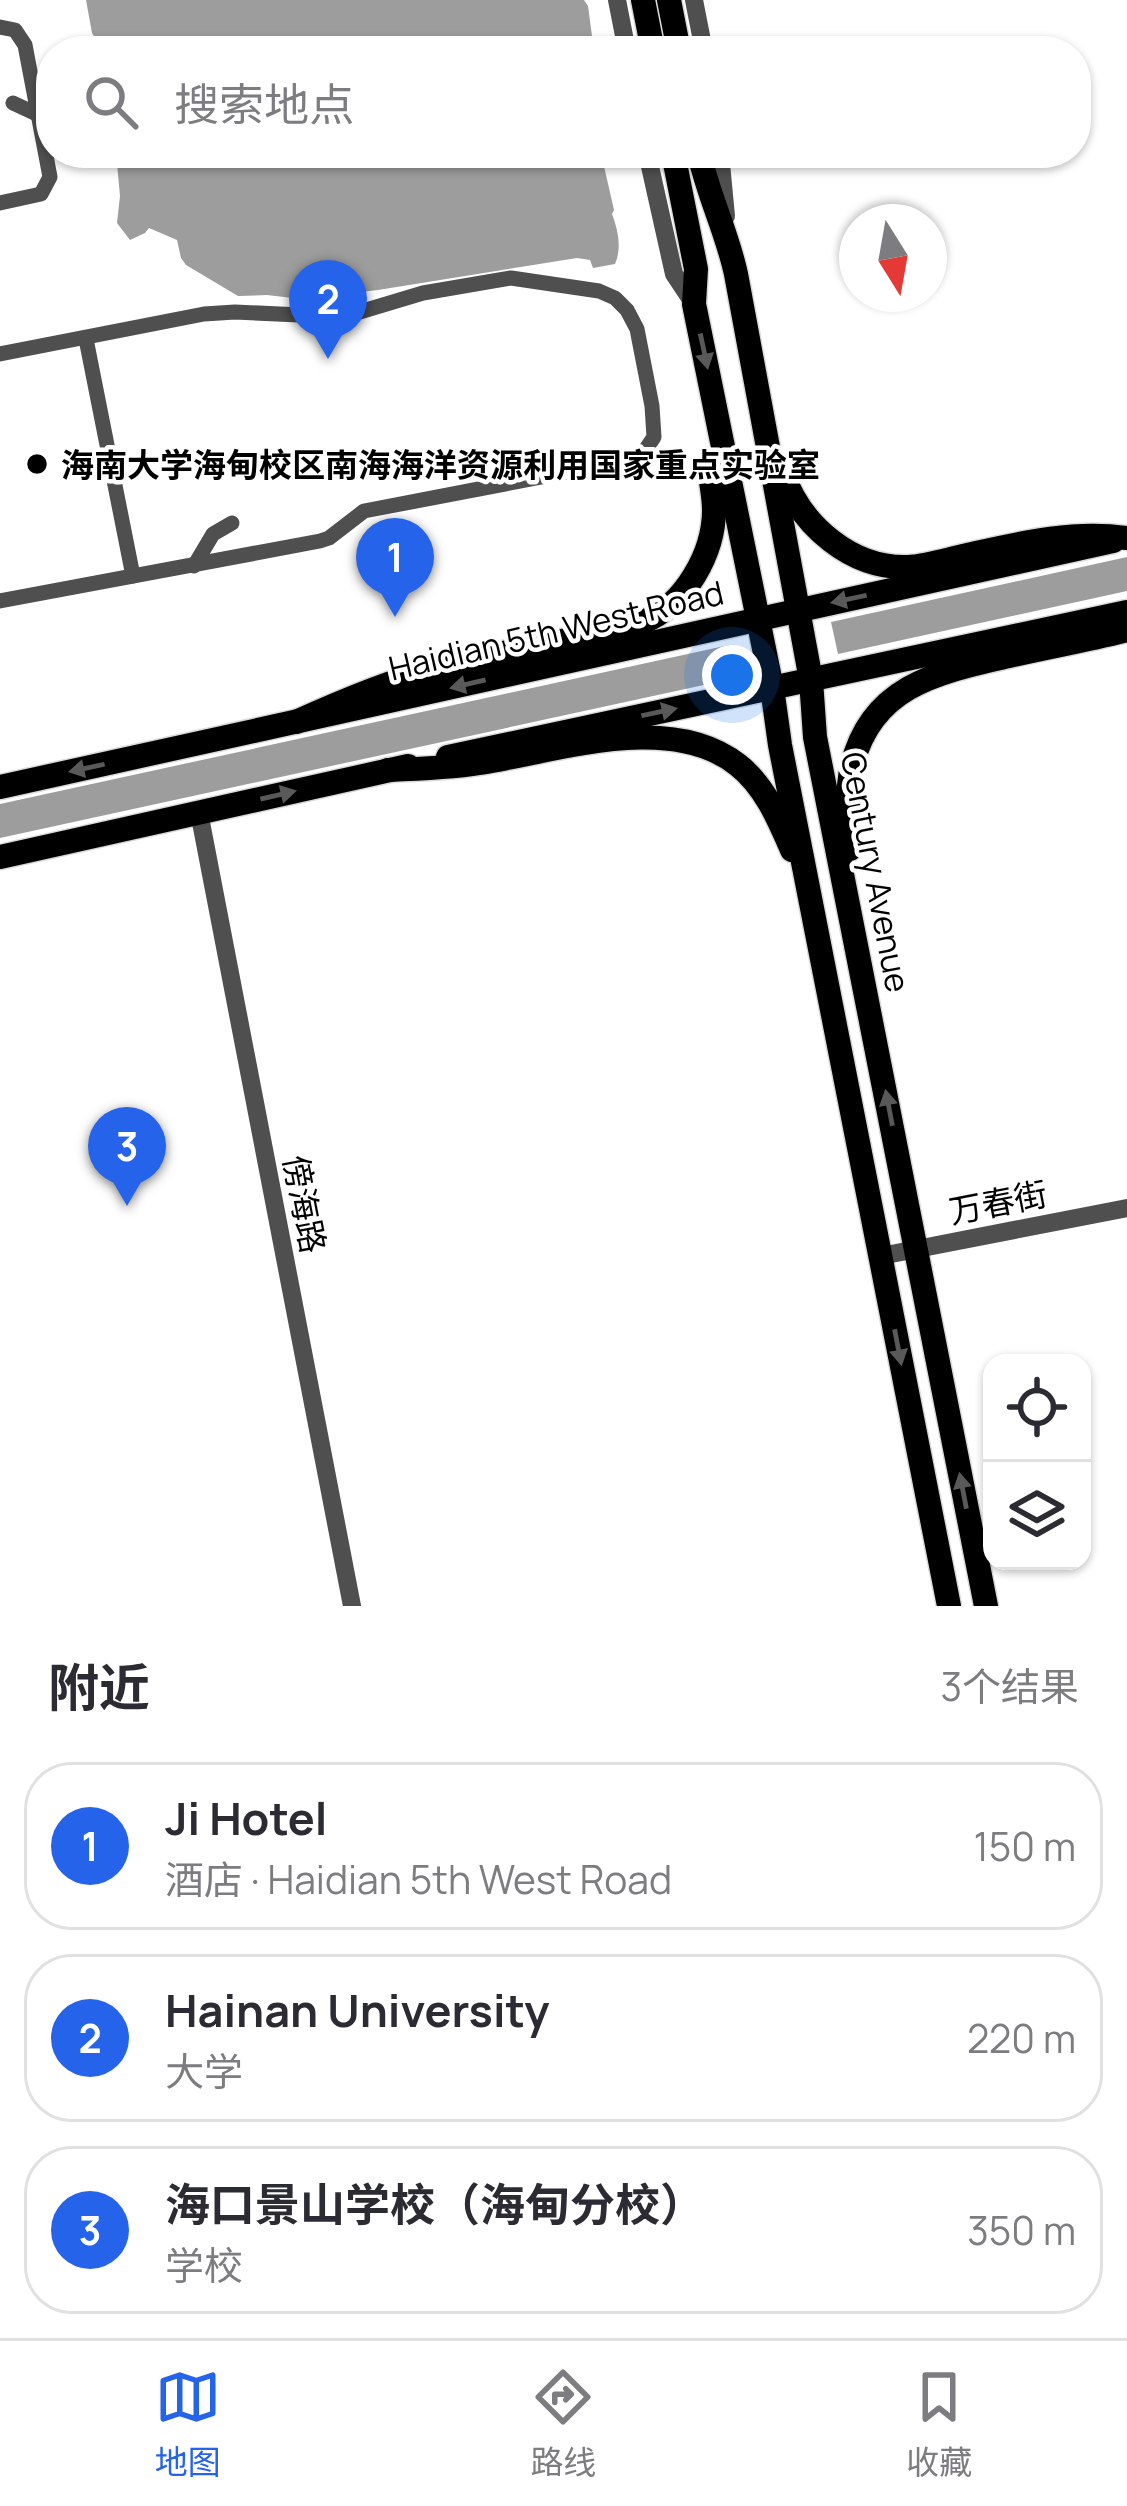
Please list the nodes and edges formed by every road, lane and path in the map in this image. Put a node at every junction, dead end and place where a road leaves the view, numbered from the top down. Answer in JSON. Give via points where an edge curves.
{"nodes":[{"id":1,"x":617,"y":0,"type":"edge"},
{"id":2,"x":643,"y":0,"type":"edge"},
{"id":3,"x":669,"y":0,"type":"edge"},
{"id":4,"x":694,"y":0,"type":"edge"},
{"id":5,"x":0,"y":24,"type":"edge"},
{"id":6,"x":624,"y":36,"type":"edge"},
{"id":7,"x":650,"y":36,"type":"edge"},
{"id":8,"x":676,"y":36,"type":"edge"},
{"id":9,"x":701,"y":36,"type":"edge"},
{"id":10,"x":36,"y":87,"type":"edge"},
{"id":11,"x":13,"y":103,"type":"dead end"},
{"id":12,"x":36,"y":114,"type":"edge"},
{"id":13,"x":49,"y":168,"type":"edge"},
{"id":14,"x":54,"y":168,"type":"edge"},
{"id":15,"x":650,"y":168,"type":"edge"},
{"id":16,"x":676,"y":168,"type":"edge"},
{"id":17,"x":702,"y":168,"type":"edge"},
{"id":18,"x":721,"y":168,"type":"edge"},
{"id":19,"x":0,"y":206,"type":"edge"},
{"id":20,"x":728,"y":239,"type":"junction"},
{"id":21,"x":694,"y":304,"type":"junction"},
{"id":22,"x":84,"y":342,"type":"junction"},
{"id":23,"x":0,"y":358,"type":"edge"},
{"id":24,"x":726,"y":460,"type":"junction"},
{"id":25,"x":771,"y":461,"type":"junction"},
{"id":26,"x":232,"y":523,"type":"dead end"},
{"id":27,"x":1127,"y":538,"type":"edge"},
{"id":28,"x":197,"y":561,"type":"junction"},
{"id":29,"x":129,"y":572,"type":"junction"},
{"id":30,"x":0,"y":591,"type":"edge"},
{"id":31,"x":0,"y":601,"type":"edge"},
{"id":32,"x":798,"y":610,"type":"junction"},
{"id":33,"x":1127,"y":612,"type":"edge"},
{"id":34,"x":758,"y":618,"type":"junction"},
{"id":35,"x":1127,"y":630,"type":"edge"},
{"id":36,"x":811,"y":680,"type":"junction"},
{"id":37,"x":772,"y":688,"type":"junction"},
{"id":38,"x":296,"y":722,"type":"junction"},
{"id":39,"x":388,"y":770,"type":"junction"},
{"id":40,"x":0,"y":787,"type":"edge"},
{"id":41,"x":195,"y":813,"type":"junction"},
{"id":42,"x":0,"y":857,"type":"edge"},
{"id":43,"x":812,"y":902,"type":"junction"},
{"id":44,"x":848,"y":905,"type":"junction"},
{"id":45,"x":1127,"y":1211,"type":"edge"},
{"id":46,"x":917,"y":1253,"type":"junction"},
{"id":47,"x":882,"y":1260,"type":"junction"},
{"id":48,"x":347,"y":1606,"type":"edge"},
{"id":49,"x":949,"y":1606,"type":"edge"},
{"id":50,"x":986,"y":1606,"type":"edge"}],
"edges":[{"from":1,"to":6,"type":"street"},
{"from":2,"to":7,"type":"main road"},
{"from":3,"to":8,"type":"main road"},
{"from":4,"to":9,"type":"street"},
{"from":5,"to":10,"type":"street","via":[[26,45]]},
{"from":11,"to":12,"type":"street"},
{"from":13,"to":19,"type":"street","via":[[41,194]]},
{"from":14,"to":19,"type":"street","via":[[50,193]]},
{"from":15,"to":21,"type":"street","via":[[674,274]]},
{"from":16,"to":21,"type":"main road","name":"Century Avenue","via":[[696,269]]},
{"from":17,"to":20,"type":"main road","name":"Century Avenue"},
{"from":18,"to":20,"type":"street"},
{"from":20,"to":25,"type":"main road","name":"Century Avenue"},
{"from":21,"to":24,"type":"main road","name":"Century Avenue","one_way":true},
{"from":22,"to":23,"type":"street"},
{"from":22,"to":28,"type":"street","via":[[204,320],[347,323],[512,285],[611,304],[630,331],[646,423],[637,448],[363,505],[318,534]]},
{"from":22,"to":29,"type":"street"},
{"from":24,"to":34,"type":"main road","name":"Century Avenue"},
{"from":24,"to":38,"type":"main road","via":[[710,473],[714,512],[701,562],[648,620],[435,669]]},
{"from":25,"to":27,"type":"main road","via":[[824,535],[876,562],[912,567],[1039,540]]},
{"from":25,"to":32,"type":"main road","name":"Century Avenue"},
{"from":26,"to":28,"type":"street","via":[[213,534]]},
{"from":27,"to":32,"type":"main road","name":"Haidian 5th West Road","one_way":true},
{"from":28,"to":29,"type":"street"},
{"from":29,"to":30,"type":"street"},
{"from":29,"to":31,"type":"street"},
{"from":32,"to":34,"type":"main road","name":"Haidian 5th West Road"},
{"from":32,"to":36,"type":"main road","name":"Century Avenue"},
{"from":33,"to":36,"type":"main road"},
{"from":34,"to":37,"type":"main road","name":"Century Avenue"},
{"from":34,"to":38,"type":"main road","name":"Haidian 5th West Road","one_way":true},
{"from":35,"to":44,"type":"main road","via":[[951,669],[886,704],[862,736],[851,771]]},
{"from":36,"to":37,"type":"main road"},
{"from":36,"to":44,"type":"main road","name":"Century Avenue"},
{"from":39,"to":37,"type":"main road","one_way":true},
{"from":37,"to":43,"type":"main road","name":"Century Avenue"},
{"from":38,"to":40,"type":"main road","name":"Haidian 5th West Road","one_way":true},
{"from":41,"to":39,"type":"main road","one_way":true},
{"from":39,"to":43,"type":"main road","via":[[620,740],[691,742],[755,782]]},
{"from":41,"to":42,"type":"main road"},
{"from":41,"to":48,"type":"street","name":"傍海路"},
{"from":43,"to":47,"type":"main road","name":"Century Avenue"},
{"from":46,"to":44,"type":"main road","name":"Century Avenue","one_way":true},
{"from":45,"to":46,"type":"street","name":"万春街"},
{"from":46,"to":47,"type":"street","name":"万春街"},
{"from":50,"to":46,"type":"main road","name":"Century Avenue","one_way":true},
{"from":47,"to":49,"type":"main road","name":"Century Avenue","one_way":true}]}
